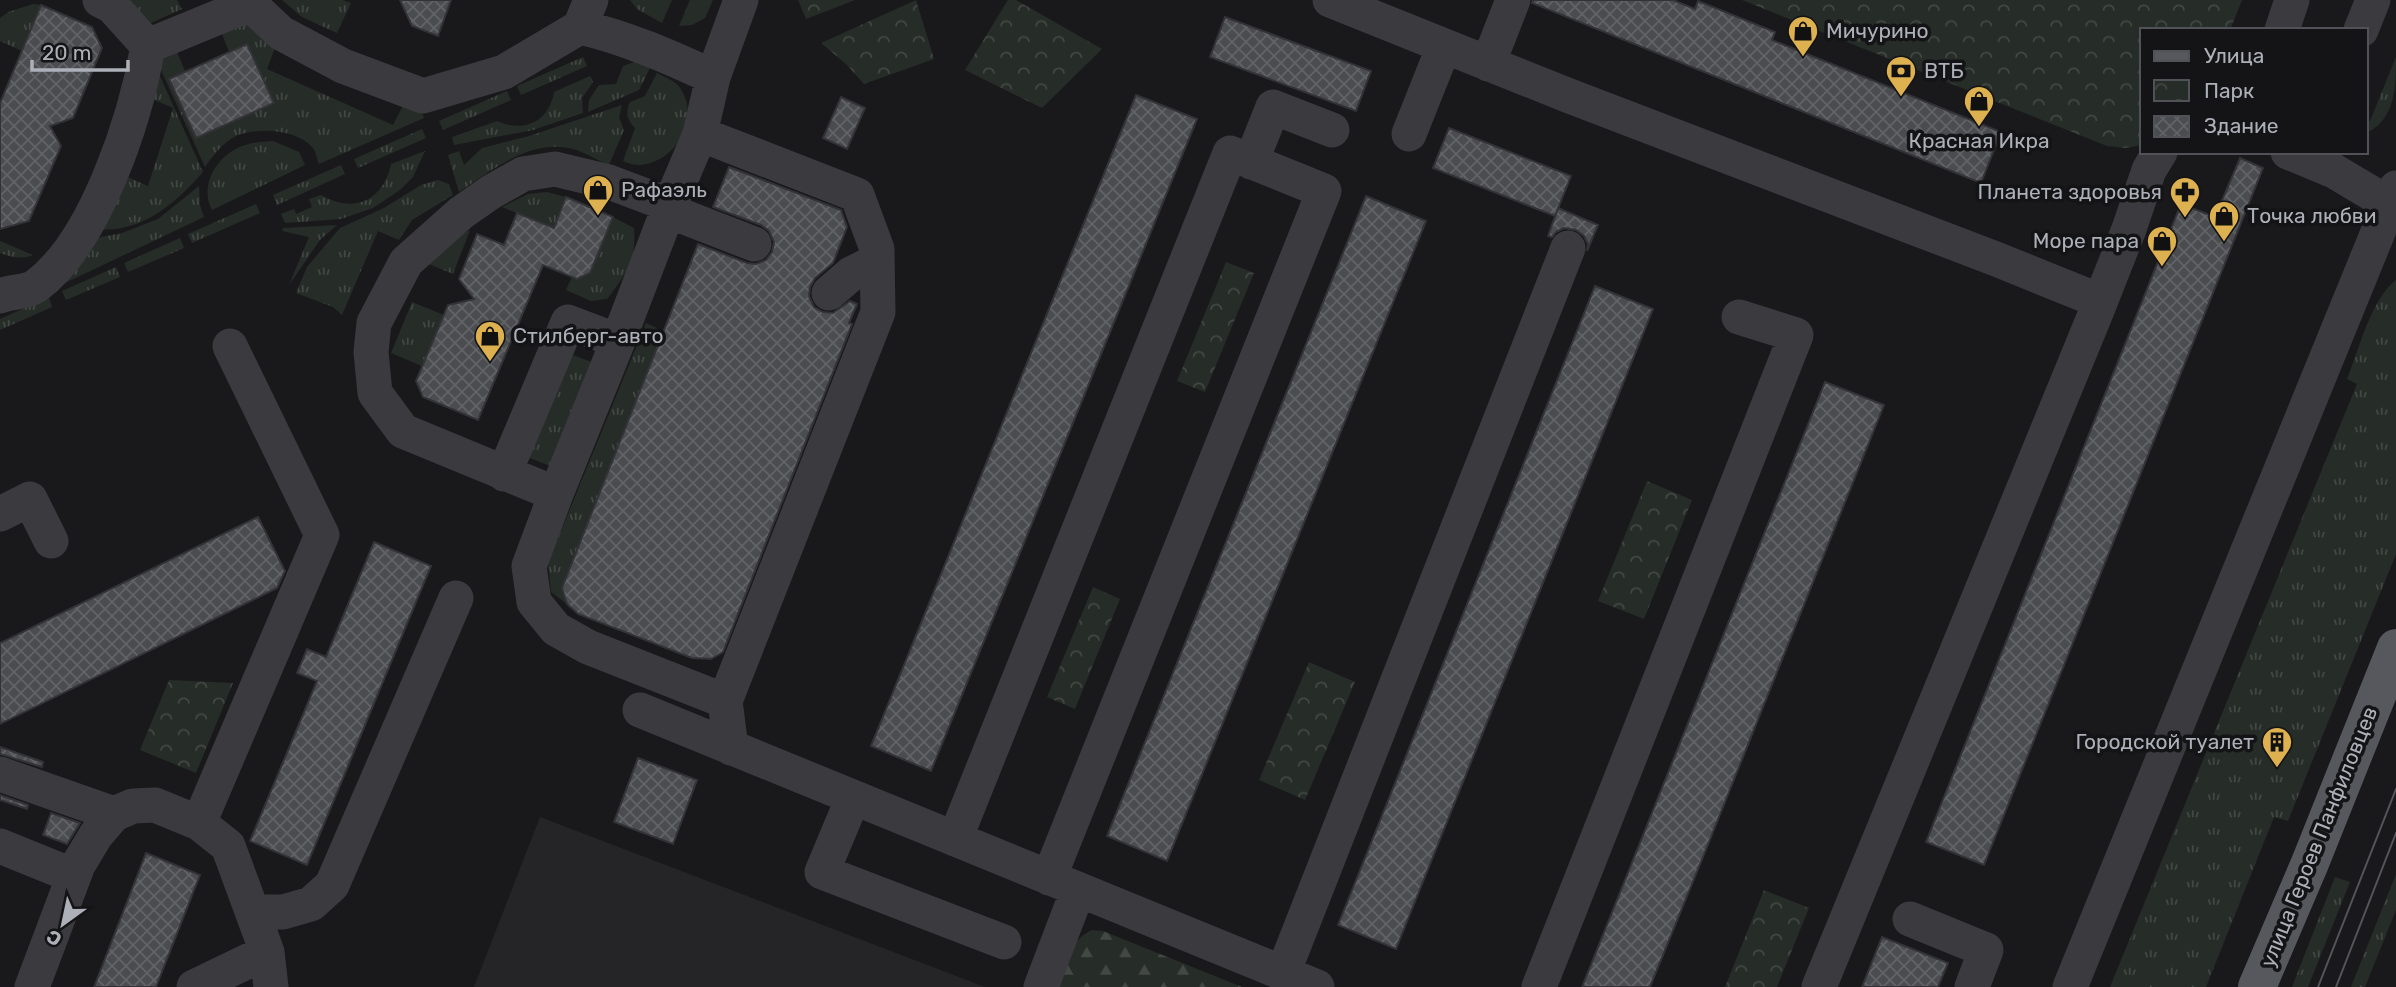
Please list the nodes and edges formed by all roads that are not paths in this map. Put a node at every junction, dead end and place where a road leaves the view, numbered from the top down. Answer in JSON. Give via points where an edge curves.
{"nodes":[{"id":1,"x":100,"y":0,"type":"edge"},
{"id":2,"x":741,"y":0,"type":"edge"},
{"id":3,"x":1330,"y":0,"type":"edge"},
{"id":4,"x":1513,"y":0,"type":"edge"},
{"id":5,"x":2373,"y":0,"type":"edge"},
{"id":6,"x":250,"y":2,"type":"edge"},
{"id":7,"x":586,"y":13,"type":"edge"},
{"id":8,"x":2362,"y":28,"type":"edge"},
{"id":9,"x":148,"y":46,"type":"junction"},
{"id":10,"x":1444,"y":46,"type":"junction"},
{"id":11,"x":1488,"y":64,"type":"junction"},
{"id":12,"x":713,"y":77,"type":"junction"},
{"id":13,"x":1332,"y":130,"type":"dead end"},
{"id":14,"x":700,"y":134,"type":"junction"},
{"id":15,"x":1409,"y":134,"type":"dead end"},
{"id":16,"x":2159,"y":154,"type":"edge"},
{"id":17,"x":2293,"y":154,"type":"edge"},
{"id":18,"x":1251,"y":162,"type":"junction"},
{"id":19,"x":2394,"y":200,"type":"edge"},
{"id":20,"x":670,"y":208,"type":"junction"},
{"id":21,"x":754,"y":244,"type":"dead end"},
{"id":22,"x":1568,"y":247,"type":"dead end"},
{"id":23,"x":877,"y":261,"type":"junction"},
{"id":24,"x":829,"y":293,"type":"dead end"},
{"id":25,"x":2,"y":294,"type":"edge"},
{"id":26,"x":2101,"y":301,"type":"junction"},
{"id":27,"x":1739,"y":317,"type":"dead end"},
{"id":28,"x":618,"y":341,"type":"junction"},
{"id":29,"x":230,"y":346,"type":"dead end"},
{"id":30,"x":504,"y":474,"type":"junction"},
{"id":31,"x":556,"y":494,"type":"junction"},
{"id":32,"x":0,"y":514,"type":"edge"},
{"id":33,"x":51,"y":541,"type":"dead end"},
{"id":34,"x":456,"y":598,"type":"dead end"},
{"id":35,"x":2396,"y":648,"type":"edge"},
{"id":36,"x":725,"y":701,"type":"junction"},
{"id":37,"x":640,"y":710,"type":"dead end"},
{"id":38,"x":731,"y":748,"type":"junction"},
{"id":39,"x":0,"y":774,"type":"edge"},
{"id":40,"x":852,"y":798,"type":"junction"},
{"id":41,"x":114,"y":814,"type":"junction"},
{"id":42,"x":199,"y":823,"type":"junction"},
{"id":43,"x":955,"y":839,"type":"junction"},
{"id":44,"x":0,"y":846,"type":"edge"},
{"id":45,"x":74,"y":877,"type":"junction"},
{"id":46,"x":1063,"y":884,"type":"junction"},
{"id":47,"x":254,"y":912,"type":"junction"},
{"id":48,"x":1910,"y":919,"type":"dead end"},
{"id":49,"x":1004,"y":942,"type":"dead end"},
{"id":50,"x":267,"y":952,"type":"junction"},
{"id":51,"x":1283,"y":973,"type":"junction"},
{"id":52,"x":32,"y":987,"type":"edge"},
{"id":53,"x":194,"y":987,"type":"edge"},
{"id":54,"x":271,"y":987,"type":"edge"},
{"id":55,"x":1041,"y":987,"type":"edge"},
{"id":56,"x":1317,"y":987,"type":"edge"},
{"id":57,"x":1539,"y":987,"type":"edge"},
{"id":58,"x":1819,"y":987,"type":"edge"},
{"id":59,"x":1972,"y":987,"type":"edge"},
{"id":60,"x":2070,"y":987,"type":"edge"},
{"id":61,"x":2257,"y":987,"type":"edge"}],
"edges":[{"from":1,"to":9,"type":"street","via":[[112,6]]},
{"from":2,"to":12,"type":"street"},
{"from":3,"to":10,"type":"street"},
{"from":4,"to":11,"type":"street"},
{"from":5,"to":8,"type":"street"},
{"from":6,"to":7,"type":"street","via":[[281,33],[343,66],[423,96],[504,72]]},
{"from":6,"to":9,"type":"street"},
{"from":7,"to":12,"type":"street","via":[[613,35]]},
{"from":9,"to":25,"type":"street","via":[[142,84],[118,156],[85,230],[62,261],[33,288]]},
{"from":10,"to":11,"type":"street"},
{"from":10,"to":15,"type":"street"},
{"from":11,"to":26,"type":"street"},
{"from":12,"to":14,"type":"street"},
{"from":13,"to":18,"type":"street","via":[[1273,107]]},
{"from":14,"to":20,"type":"street"},
{"from":14,"to":23,"type":"street","via":[[857,195]]},
{"from":16,"to":26,"type":"street"},
{"from":17,"to":19,"type":"street"},
{"from":18,"to":43,"type":"street","via":[[1230,153]]},
{"from":18,"to":46,"type":"street","via":[[1324,191]]},
{"from":19,"to":60,"type":"street"},
{"from":20,"to":21,"type":"street"},
{"from":20,"to":28,"type":"street"},
{"from":20,"to":30,"type":"street","via":[[609,182],[555,169],[523,174],[461,214],[406,262],[374,323],[375,393],[403,431]]},
{"from":22,"to":51,"type":"street"},
{"from":23,"to":24,"type":"street","via":[[851,274]]},
{"from":23,"to":36,"type":"street","via":[[878,312]]},
{"from":26,"to":58,"type":"street"},
{"from":27,"to":57,"type":"street","via":[[1796,335]]},
{"from":28,"to":30,"type":"street","via":[[568,323]]},
{"from":28,"to":31,"type":"street"},
{"from":29,"to":42,"type":"street","via":[[322,535]]},
{"from":30,"to":31,"type":"street"},
{"from":31,"to":36,"type":"street","via":[[529,566],[534,602],[556,629],[588,647]]},
{"from":32,"to":33,"type":"street","via":[[30,499]]},
{"from":34,"to":47,"type":"street","via":[[332,885],[311,904],[283,912]]},
{"from":35,"to":61,"type":"main road","name":"улица Героев Панфиловцев"},
{"from":36,"to":38,"type":"street"},
{"from":37,"to":38,"type":"street"},
{"from":38,"to":40,"type":"street"},
{"from":39,"to":41,"type":"street"},
{"from":40,"to":43,"type":"street"},
{"from":40,"to":49,"type":"street","via":[[822,872]]},
{"from":41,"to":42,"type":"street","via":[[133,806],[155,805]]},
{"from":41,"to":45,"type":"street","via":[[96,835]]},
{"from":42,"to":47,"type":"street","via":[[228,846]]},
{"from":43,"to":46,"type":"street"},
{"from":44,"to":45,"type":"street"},
{"from":45,"to":52,"type":"street"},
{"from":46,"to":51,"type":"street"},
{"from":46,"to":55,"type":"street"},
{"from":47,"to":50,"type":"street"},
{"from":48,"to":59,"type":"street","via":[[1986,950]]},
{"from":50,"to":53,"type":"street"},
{"from":50,"to":54,"type":"street"},
{"from":51,"to":56,"type":"street"}]}
